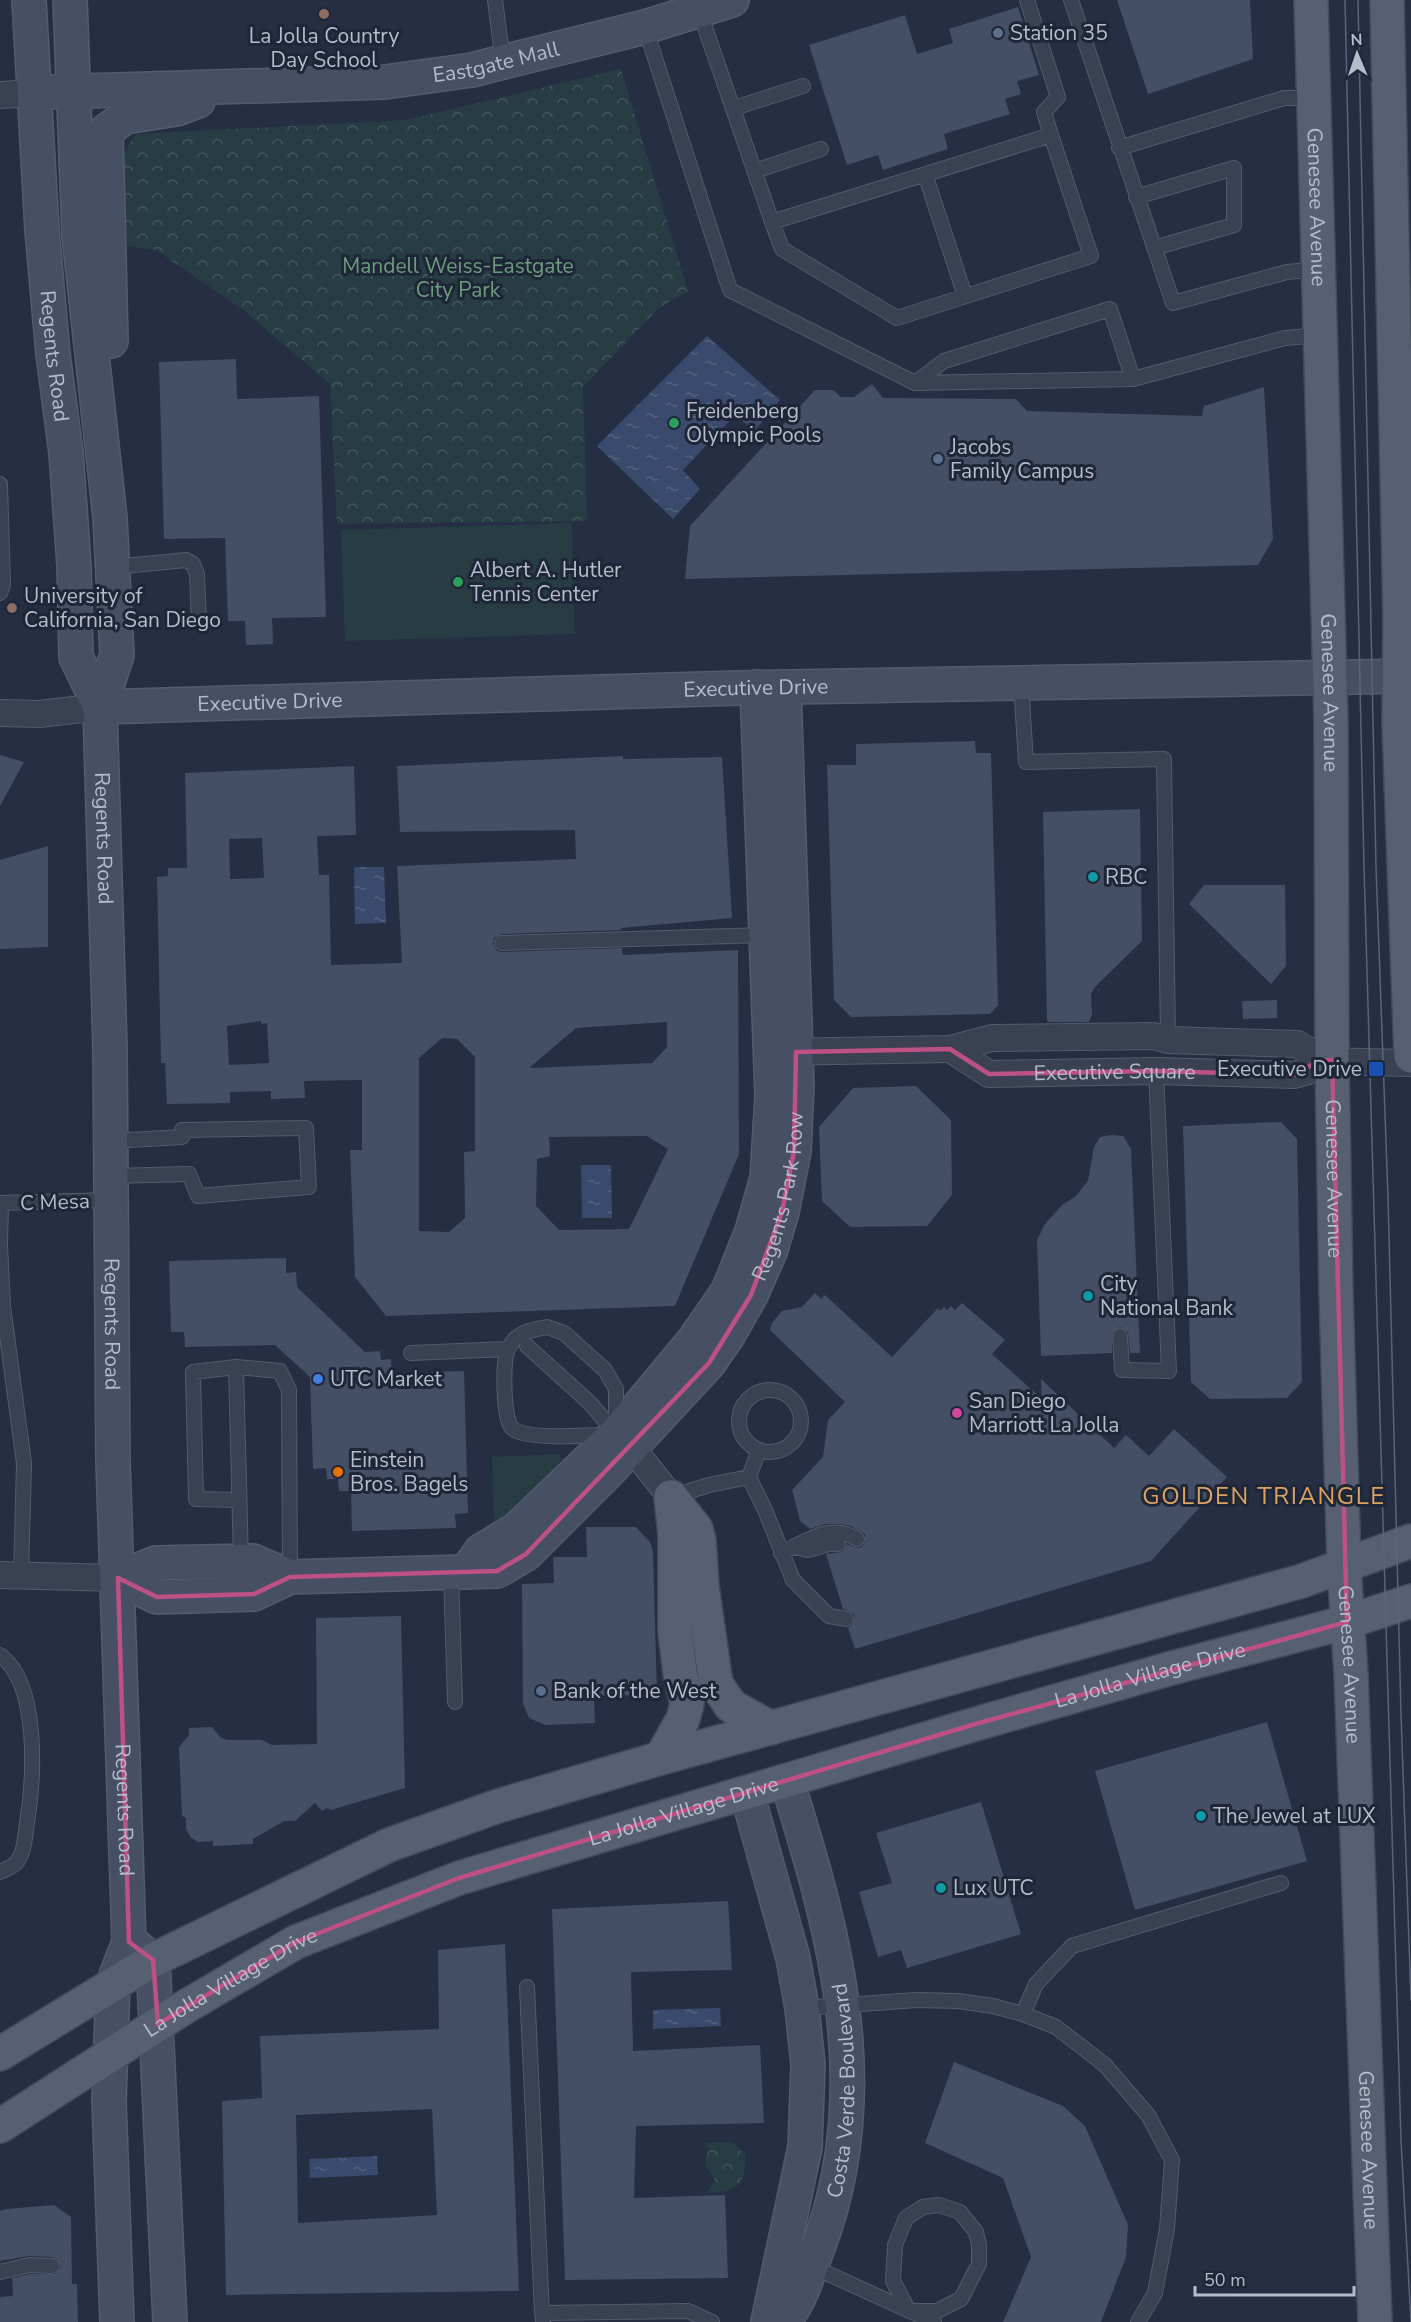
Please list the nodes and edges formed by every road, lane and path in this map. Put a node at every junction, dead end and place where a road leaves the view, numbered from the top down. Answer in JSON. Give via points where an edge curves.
{"nodes":[{"id":1,"x":29,"y":0,"type":"edge"},
{"id":2,"x":70,"y":0,"type":"edge"},
{"id":3,"x":495,"y":0,"type":"edge"},
{"id":4,"x":732,"y":0,"type":"edge"},
{"id":5,"x":1027,"y":0,"type":"edge"},
{"id":6,"x":1071,"y":0,"type":"edge"},
{"id":7,"x":1311,"y":0,"type":"edge"},
{"id":8,"x":1387,"y":0,"type":"edge"},
{"id":9,"x":699,"y":10,"type":"junction"},
{"id":10,"x":645,"y":27,"type":"junction"},
{"id":11,"x":503,"y":62,"type":"junction"},
{"id":12,"x":803,"y":86,"type":"dead end"},
{"id":13,"x":233,"y":88,"type":"junction"},
{"id":14,"x":73,"y":92,"type":"junction"},
{"id":15,"x":33,"y":93,"type":"junction"},
{"id":16,"x":0,"y":95,"type":"edge"},
{"id":17,"x":1314,"y":98,"type":"junction"},
{"id":18,"x":734,"y":108,"type":"junction"},
{"id":19,"x":1052,"y":135,"type":"junction"},
{"id":20,"x":1119,"y":148,"type":"junction"},
{"id":21,"x":821,"y":149,"type":"dead end"},
{"id":22,"x":755,"y":171,"type":"junction"},
{"id":23,"x":925,"y":174,"type":"junction"},
{"id":24,"x":1136,"y":197,"type":"junction"},
{"id":25,"x":772,"y":222,"type":"junction"},
{"id":26,"x":1154,"y":248,"type":"junction"},
{"id":27,"x":1319,"y":268,"type":"junction"},
{"id":28,"x":965,"y":296,"type":"junction"},
{"id":29,"x":1321,"y":335,"type":"junction"},
{"id":30,"x":1133,"y":379,"type":"junction"},
{"id":31,"x":915,"y":383,"type":"junction"},
{"id":32,"x":1403,"y":383,"type":"edge"},
{"id":33,"x":101,"y":442,"type":"junction"},
{"id":34,"x":0,"y":484,"type":"edge"},
{"id":35,"x":113,"y":567,"type":"junction"},
{"id":36,"x":0,"y":592,"type":"edge"},
{"id":37,"x":199,"y":621,"type":"dead end"},
{"id":38,"x":1329,"y":676,"type":"junction"},
{"id":39,"x":1405,"y":676,"type":"edge"},
{"id":40,"x":1021,"y":684,"type":"junction"},
{"id":41,"x":771,"y":687,"type":"junction"},
{"id":42,"x":100,"y":707,"type":"junction"},
{"id":43,"x":0,"y":713,"type":"edge"},
{"id":44,"x":768,"y":935,"type":"junction"},
{"id":45,"x":502,"y":943,"type":"dead end"},
{"id":46,"x":1031,"y":1037,"type":"junction"},
{"id":47,"x":1160,"y":1038,"type":"junction"},
{"id":48,"x":950,"y":1049,"type":"junction"},
{"id":49,"x":783,"y":1052,"type":"junction"},
{"id":50,"x":1411,"y":1056,"type":"edge"},
{"id":51,"x":1325,"y":1060,"type":"junction"},
{"id":52,"x":1411,"y":1064,"type":"edge"},
{"id":53,"x":1156,"y":1071,"type":"junction"},
{"id":54,"x":1033,"y":1073,"type":"junction"},
{"id":55,"x":111,"y":1141,"type":"junction"},
{"id":56,"x":111,"y":1188,"type":"junction"},
{"id":57,"x":1,"y":1203,"type":"edge"},
{"id":58,"x":1120,"y":1336,"type":"dead end"},
{"id":59,"x":527,"y":1346,"type":"dead end"},
{"id":60,"x":508,"y":1349,"type":"junction"},
{"id":61,"x":411,"y":1353,"type":"dead end"},
{"id":62,"x":236,"y":1367,"type":"junction"},
{"id":63,"x":623,"y":1441,"type":"junction"},
{"id":64,"x":759,"y":1450,"type":"junction"},
{"id":65,"x":749,"y":1477,"type":"junction"},
{"id":66,"x":671,"y":1497,"type":"junction"},
{"id":67,"x":239,"y":1500,"type":"junction"},
{"id":68,"x":857,"y":1539,"type":"dead end"},
{"id":69,"x":1411,"y":1541,"type":"edge"},
{"id":70,"x":838,"y":1544,"type":"dead end"},
{"id":71,"x":788,"y":1550,"type":"junction"},
{"id":72,"x":241,"y":1561,"type":"junction"},
{"id":73,"x":1344,"y":1565,"type":"junction"},
{"id":74,"x":458,"y":1572,"type":"junction"},
{"id":75,"x":10,"y":1575,"type":"edge"},
{"id":76,"x":290,"y":1577,"type":"junction"},
{"id":77,"x":118,"y":1578,"type":"junction"},
{"id":78,"x":1411,"y":1601,"type":"edge"},
{"id":79,"x":846,"y":1619,"type":"dead end"},
{"id":80,"x":1347,"y":1622,"type":"junction"},
{"id":81,"x":0,"y":1655,"type":"edge"},
{"id":82,"x":455,"y":1702,"type":"dead end"},
{"id":83,"x":771,"y":1728,"type":"junction"},
{"id":84,"x":661,"y":1758,"type":"junction"},
{"id":85,"x":787,"y":1781,"type":"junction"},
{"id":86,"x":747,"y":1793,"type":"junction"},
{"id":87,"x":0,"y":1872,"type":"edge"},
{"id":88,"x":1281,"y":1883,"type":"dead end"},
{"id":89,"x":141,"y":1951,"type":"junction"},
{"id":90,"x":113,"y":1983,"type":"junction"},
{"id":91,"x":526,"y":1987,"type":"dead end"},
{"id":92,"x":843,"y":2005,"type":"junction"},
{"id":93,"x":802,"y":2008,"type":"junction"},
{"id":94,"x":1023,"y":2014,"type":"junction"},
{"id":95,"x":158,"y":2024,"type":"junction"},
{"id":96,"x":111,"y":2053,"type":"junction"},
{"id":97,"x":0,"y":2054,"type":"edge"},
{"id":98,"x":0,"y":2126,"type":"edge"},
{"id":99,"x":52,"y":2266,"type":"dead end"},
{"id":100,"x":811,"y":2266,"type":"junction"},
{"id":101,"x":0,"y":2272,"type":"edge"},
{"id":102,"x":909,"y":2311,"type":"junction"},
{"id":103,"x":542,"y":2318,"type":"edge"},
{"id":104,"x":117,"y":2322,"type":"edge"},
{"id":105,"x":170,"y":2322,"type":"edge"},
{"id":106,"x":712,"y":2322,"type":"edge"},
{"id":107,"x":768,"y":2322,"type":"edge"},
{"id":108,"x":783,"y":2322,"type":"edge"},
{"id":109,"x":934,"y":2322,"type":"edge"},
{"id":110,"x":1138,"y":2322,"type":"edge"},
{"id":111,"x":1375,"y":2322,"type":"edge"}],
"edges":[{"from":1,"to":15,"type":"main road","name":"Regents Road"},
{"from":2,"to":14,"type":"main road","name":"Regents Road"},
{"from":3,"to":11,"type":"lane"},
{"from":4,"to":9,"type":"main road","name":"Eastgate Mall"},
{"from":5,"to":19,"type":"lane","via":[[1058,97],[1044,112]]},
{"from":6,"to":20,"type":"lane"},
{"from":7,"to":17,"type":"main road","name":"Genesee Avenue"},
{"from":8,"to":32,"type":"main road","via":[[1401,211]]},
{"from":9,"to":10,"type":"main road","name":"Eastgate Mall"},
{"from":9,"to":18,"type":"lane"},
{"from":10,"to":11,"type":"main road","name":"Eastgate Mall"},
{"from":10,"to":31,"type":"lane","via":[[729,291]]},
{"from":11,"to":13,"type":"main road","name":"Eastgate Mall","via":[[385,82]]},
{"from":12,"to":18,"type":"lane"},
{"from":13,"to":14,"type":"main road","name":"Eastgate Mall"},
{"from":13,"to":33,"type":"main road","via":[[176,109],[125,117],[106,131],[112,373]]},
{"from":14,"to":15,"type":"main road","name":"Eastgate Mall"},
{"from":14,"to":33,"type":"main road","name":"Regents Road","via":[[79,236]]},
{"from":15,"to":16,"type":"street"},
{"from":15,"to":42,"type":"main road","name":"Regents Road","via":[[53,354],[66,453],[76,657]]},
{"from":17,"to":20,"type":"lane","via":[[1284,98]]},
{"from":17,"to":27,"type":"main road","name":"Genesee Avenue"},
{"from":18,"to":22,"type":"lane"},
{"from":19,"to":23,"type":"lane"},
{"from":19,"to":28,"type":"lane","via":[[1091,256]]},
{"from":20,"to":24,"type":"lane"},
{"from":21,"to":22,"type":"lane"},
{"from":22,"to":25,"type":"lane"},
{"from":23,"to":25,"type":"lane"},
{"from":23,"to":28,"type":"lane"},
{"from":24,"to":26,"type":"lane"},
{"from":24,"to":26,"type":"lane","via":[[1233,168],[1234,225]]},
{"from":25,"to":28,"type":"lane","via":[[782,249],[897,318]]},
{"from":26,"to":27,"type":"lane","via":[[1173,303],[1287,272]]},
{"from":27,"to":29,"type":"main road","name":"Genesee Avenue"},
{"from":29,"to":30,"type":"lane","via":[[1285,338]]},
{"from":29,"to":38,"type":"main road","name":"Genesee Avenue"},
{"from":30,"to":31,"type":"lane"},
{"from":30,"to":31,"type":"lane","via":[[1110,309],[944,361]]},
{"from":32,"to":39,"type":"main road","via":[[1400,617]]},
{"from":33,"to":35,"type":"main road","name":"Regents Road"},
{"from":34,"to":36,"type":"lane"},
{"from":35,"to":37,"type":"lane","via":[[186,560],[194,564]]},
{"from":35,"to":42,"type":"main road","name":"Regents Road","via":[[117,655]]},
{"from":38,"to":39,"type":"main road","name":"Executive Drive"},
{"from":38,"to":40,"type":"main road","name":"Executive Drive"},
{"from":38,"to":51,"type":"main road","name":"Genesee Avenue"},
{"from":39,"to":50,"type":"main road"},
{"from":40,"to":41,"type":"main road","name":"Executive Drive"},
{"from":40,"to":47,"type":"lane","via":[[1026,762],[1164,759]]},
{"from":41,"to":42,"type":"main road","name":"Executive Drive"},
{"from":41,"to":44,"type":"main road","name":"Regents Park Row"},
{"from":41,"to":49,"type":"main road","name":"Regents Park Row"},
{"from":42,"to":43,"type":"street","via":[[39,714]]},
{"from":42,"to":55,"type":"main road","name":"Regents Road"},
{"from":44,"to":45,"type":"lane"},
{"from":44,"to":49,"type":"main road","name":"Regents Park Row"},
{"from":46,"to":47,"type":"street","name":"Executive Square"},
{"from":46,"to":48,"type":"street","name":"Executive Square","via":[[992,1038]]},
{"from":46,"to":54,"type":"street"},
{"from":47,"to":51,"type":"street","name":"Executive Square","via":[[1297,1044]]},
{"from":47,"to":53,"type":"street"},
{"from":48,"to":49,"type":"street","name":"Executive Square"},
{"from":48,"to":54,"type":"street","name":"Executive Square","via":[[989,1074]]},
{"from":49,"to":63,"type":"main road","name":"Regents Park Row","via":[[796,1118],[794,1151],[778,1181],[770,1252],[751,1295],[709,1363]]},
{"from":51,"to":52,"type":"street"},
{"from":51,"to":53,"type":"street","name":"Executive Square","via":[[1294,1075]]},
{"from":51,"to":73,"type":"main road","name":"Genesee Avenue"},
{"from":53,"to":54,"type":"street","name":"Executive Square"},
{"from":53,"to":58,"type":"lane","via":[[1169,1371],[1122,1370]]},
{"from":55,"to":56,"type":"main road","name":"Regents Road"},
{"from":55,"to":56,"type":"lane","name":"C Mesa","via":[[182,1137],[182,1130],[306,1128],[309,1187],[198,1196],[189,1174]]},
{"from":56,"to":57,"type":"lane","name":"C Mesa"},
{"from":56,"to":77,"type":"main road","name":"Regents Road"},
{"from":57,"to":75,"type":"lane","via":[[3,1306],[24,1463]]},
{"from":59,"to":63,"type":"lane","via":[[590,1402]]},
{"from":60,"to":61,"type":"lane"},
{"from":60,"to":63,"type":"lane","via":[[506,1419],[513,1429],[525,1435]]},
{"from":60,"to":63,"type":"lane","via":[[529,1331],[548,1327],[564,1333],[605,1370],[616,1389]]},
{"from":62,"to":67,"type":"lane"},
{"from":62,"to":67,"type":"lane","via":[[193,1372],[195,1476],[196,1499]]},
{"from":62,"to":76,"type":"lane","via":[[280,1371],[289,1390]]},
{"from":63,"to":66,"type":"street"},
{"from":63,"to":74,"type":"main road","name":"Regents Park Row","via":[[516,1530],[481,1551]]},
{"from":64,"to":64,"type":"lane","via":[[782,1449],[797,1435],[800,1412],[785,1394],[760,1391],[743,1405],[739,1415],[741,1433]]},
{"from":64,"to":65,"type":"lane"},
{"from":65,"to":66,"type":"lane"},
{"from":65,"to":71,"type":"lane"},
{"from":66,"to":83,"type":"main road","via":[[696,1528],[699,1540],[716,1684],[730,1706]]},
{"from":66,"to":84,"type":"main road","via":[[675,1632],[687,1704]]},
{"from":67,"to":72,"type":"lane"},
{"from":68,"to":71,"type":"lane","via":[[849,1533],[828,1533],[806,1539]]},
{"from":69,"to":73,"type":"main road"},
{"from":70,"to":71,"type":"lane"},
{"from":71,"to":79,"type":"lane","via":[[793,1580],[829,1616]]},
{"from":72,"to":76,"type":"main road","via":[[253,1561]]},
{"from":72,"to":77,"type":"main road","via":[[156,1563]]},
{"from":73,"to":80,"type":"main road","name":"Genesee Avenue"},
{"from":73,"to":83,"type":"main road","via":[[1302,1581]]},
{"from":74,"to":76,"type":"main road"},
{"from":74,"to":82,"type":"lane"},
{"from":75,"to":77,"type":"street"},
{"from":76,"to":77,"type":"main road","via":[[254,1594],[157,1597]]},
{"from":77,"to":89,"type":"main road","name":"Regents Road"},
{"from":78,"to":80,"type":"main road","name":"La Jolla Village Drive"},
{"from":80,"to":85,"type":"main road","name":"La Jolla Village Drive","via":[[1084,1693]]},
{"from":80,"to":111,"type":"main road","name":"Genesee Avenue"},
{"from":81,"to":87,"type":"lane","via":[[9,1661],[19,1678],[29,1714],[33,1770],[24,1846],[16,1863]]},
{"from":83,"to":84,"type":"main road"},
{"from":84,"to":89,"type":"main road","via":[[498,1806],[389,1845]]},
{"from":85,"to":86,"type":"main road","name":"La Jolla Village Drive"},
{"from":85,"to":92,"type":"main road","name":"Costa Verde Boulevard","via":[[827,1920]]},
{"from":86,"to":93,"type":"main road","name":"Costa Verde Boulevard","via":[[790,1947]]},
{"from":86,"to":95,"type":"main road","name":"La Jolla Village Drive","via":[[459,1878],[296,1942]]},
{"from":88,"to":94,"type":"lane","via":[[1072,1946],[1036,1984]]},
{"from":89,"to":90,"type":"main road"},
{"from":89,"to":95,"type":"main road","name":"Regents Road"},
{"from":90,"to":96,"type":"main road"},
{"from":90,"to":97,"type":"main road"},
{"from":91,"to":103,"type":"lane"},
{"from":92,"to":93,"type":"lane"},
{"from":92,"to":94,"type":"lane","via":[[958,2001]]},
{"from":92,"to":100,"type":"main road","name":"Costa Verde Boulevard","via":[[849,2065],[846,2132],[830,2216]]},
{"from":93,"to":107,"type":"main road","name":"Costa Verde Boulevard","via":[[808,2064],[805,2147]]},
{"from":94,"to":110,"type":"lane","via":[[1056,2027],[1105,2065],[1148,2115],[1172,2160],[1167,2229],[1155,2293]]},
{"from":95,"to":96,"type":"main road","name":"La Jolla Village Drive"},
{"from":95,"to":105,"type":"main road","name":"Regents Road"},
{"from":96,"to":98,"type":"main road","name":"La Jolla Village Drive"},
{"from":96,"to":104,"type":"main road","via":[[109,2101]]},
{"from":99,"to":101,"type":"lane","via":[[29,2265]]},
{"from":100,"to":102,"type":"lane"},
{"from":100,"to":108,"type":"main road","name":"Costa Verde Boulevard","via":[[794,2310]]},
{"from":102,"to":102,"type":"lane","via":[[937,2311],[961,2300],[979,2264],[979,2245],[975,2232],[960,2212],[939,2205],[923,2207],[906,2218],[895,2245],[892,2271]]},
{"from":102,"to":109,"type":"lane"},
{"from":103,"to":106,"type":"lane","via":[[688,2312]]}]}
